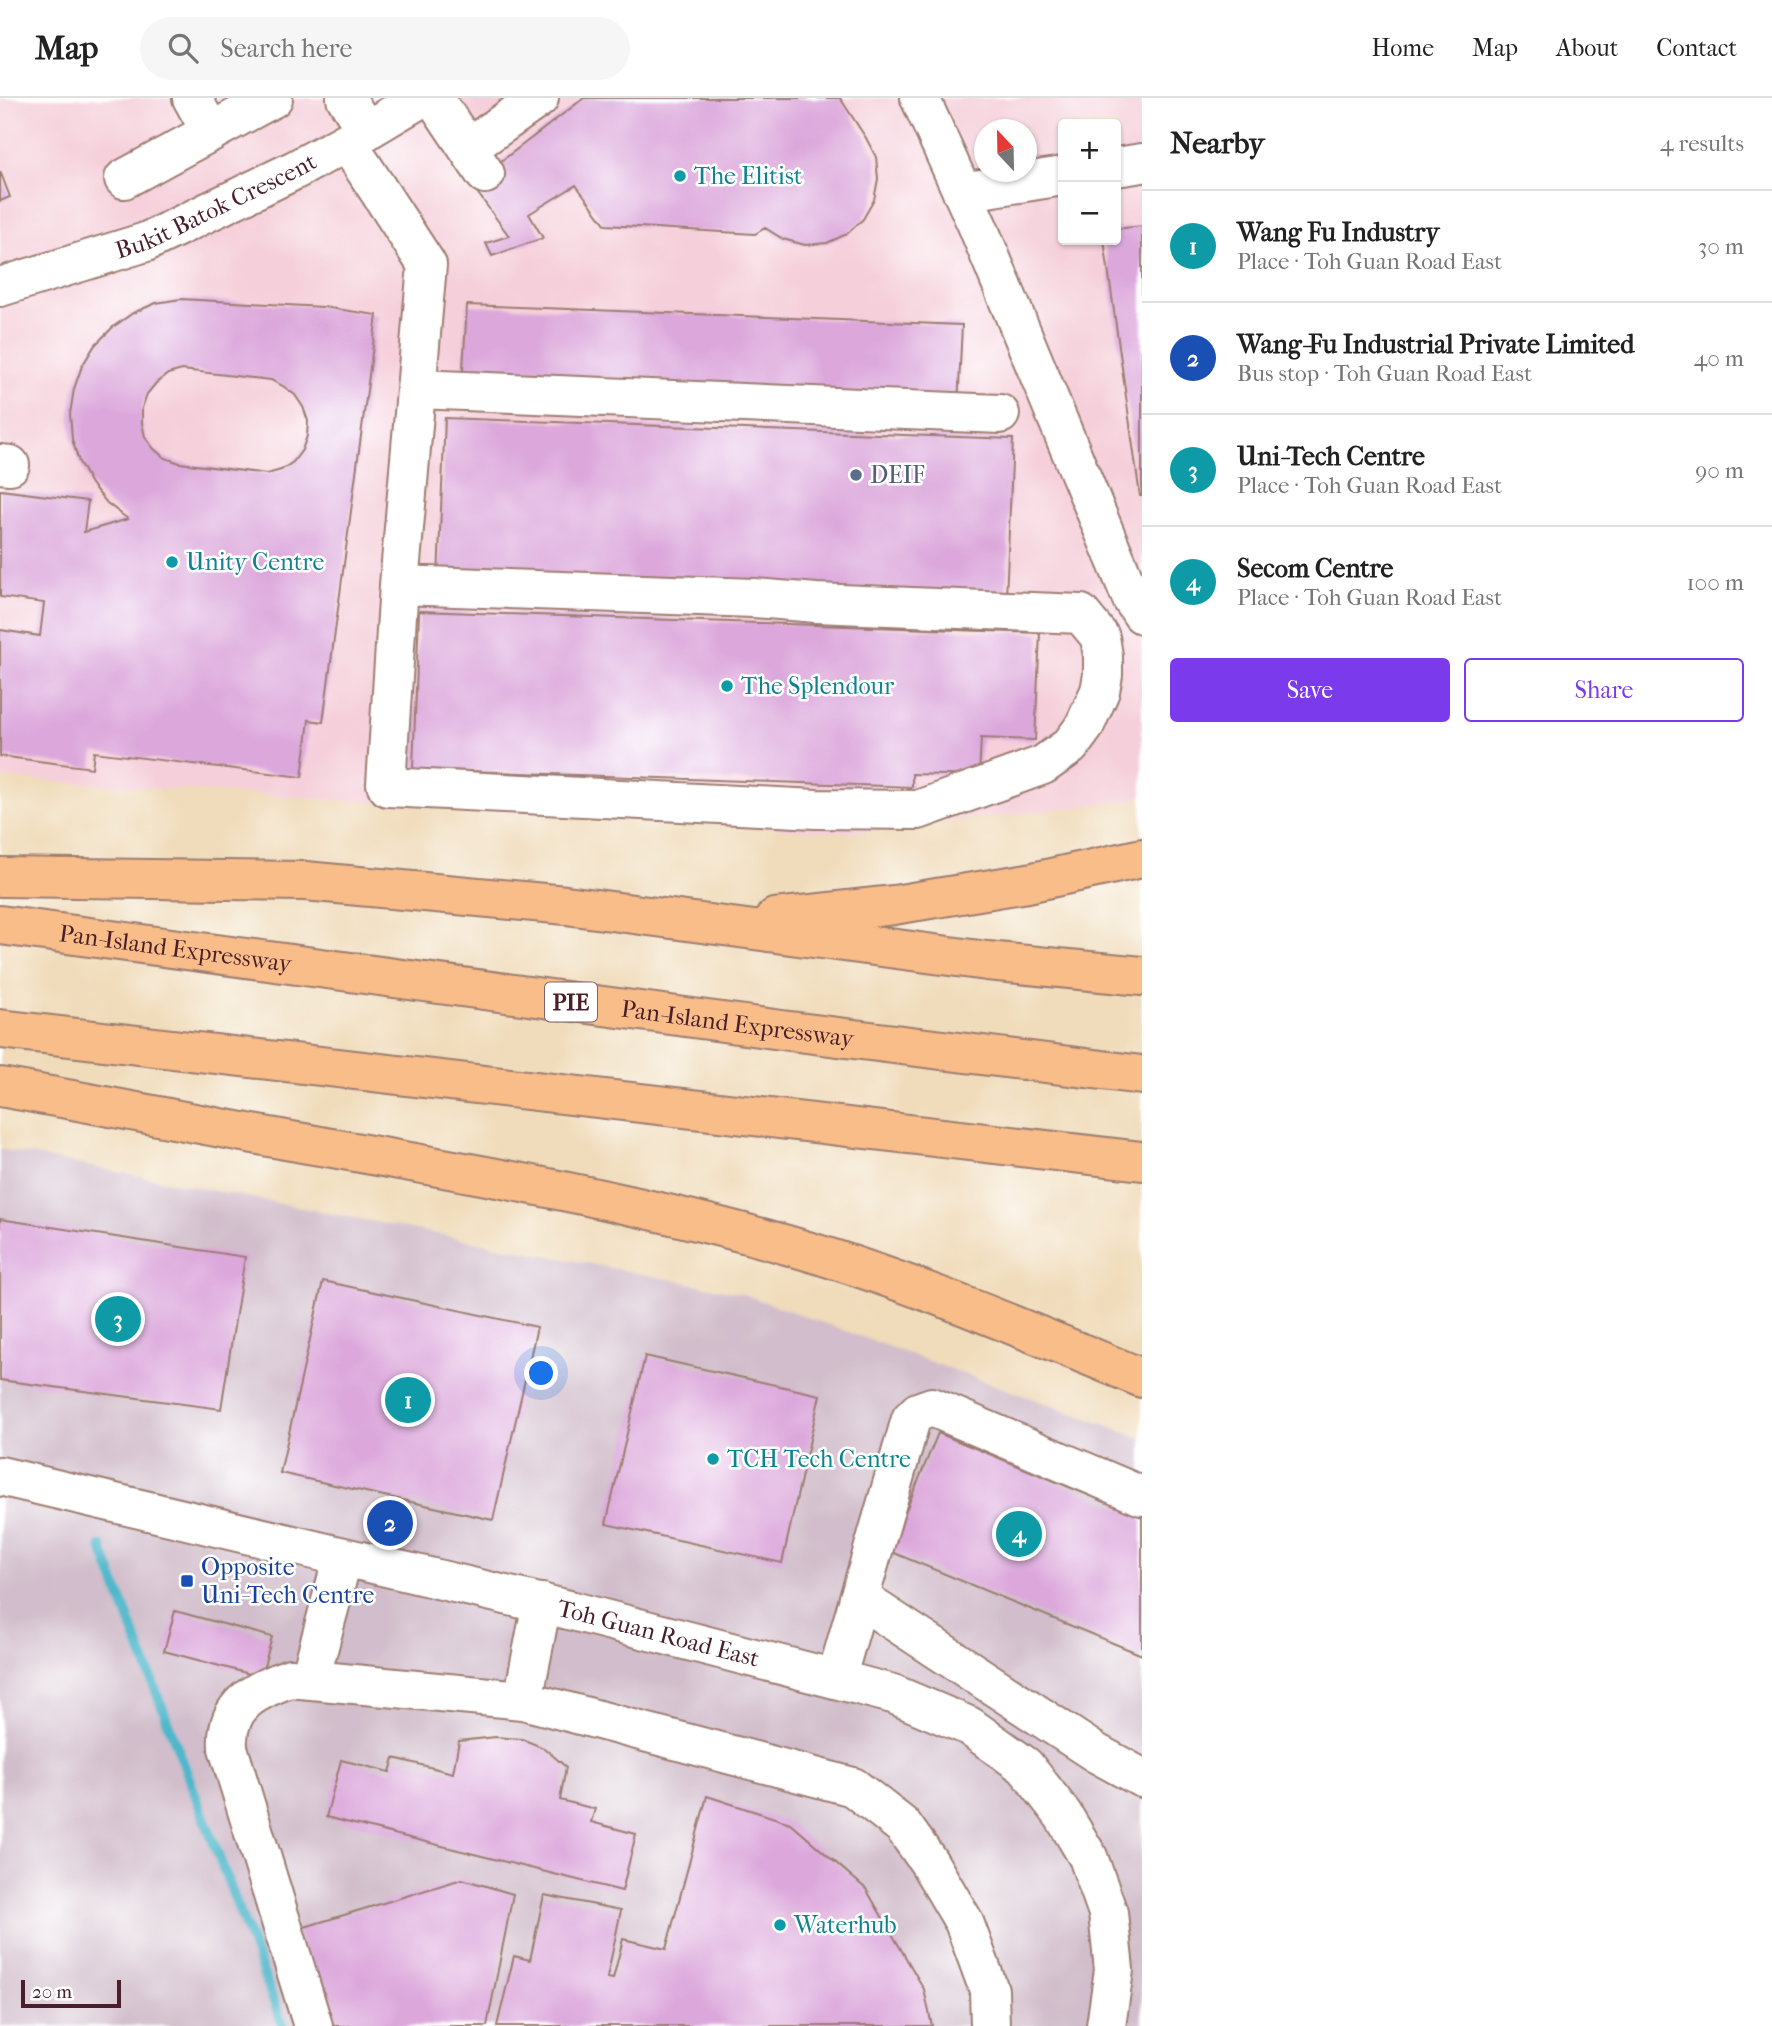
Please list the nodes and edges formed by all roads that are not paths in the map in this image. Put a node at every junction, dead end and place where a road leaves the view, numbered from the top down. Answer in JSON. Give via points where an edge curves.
{"nodes":[{"id":1,"x":192,"y":98,"type":"edge"},
{"id":2,"x":273,"y":98,"type":"edge"},
{"id":3,"x":346,"y":98,"type":"edge"},
{"id":4,"x":421,"y":98,"type":"edge"},
{"id":5,"x":434,"y":98,"type":"edge"},
{"id":6,"x":539,"y":98,"type":"edge"},
{"id":7,"x":920,"y":98,"type":"edge"},
{"id":8,"x":211,"y":132,"type":"junction"},
{"id":9,"x":356,"y":137,"type":"junction"},
{"id":10,"x":1142,"y":163,"type":"edge"},
{"id":11,"x":1121,"y":166,"type":"edge"},
{"id":12,"x":1058,"y":177,"type":"edge"},
{"id":13,"x":124,"y":179,"type":"dead end"},
{"id":14,"x":962,"y":192,"type":"junction"},
{"id":15,"x":0,"y":287,"type":"edge"},
{"id":16,"x":417,"y":389,"type":"junction"},
{"id":17,"x":1000,"y":414,"type":"dead end"},
{"id":18,"x":398,"y":585,"type":"junction"},
{"id":19,"x":1142,"y":614,"type":"edge"},
{"id":20,"x":1141,"y":858,"type":"edge"},
{"id":21,"x":0,"y":877,"type":"edge"},
{"id":22,"x":0,"y":925,"type":"edge"},
{"id":23,"x":718,"y":925,"type":"junction"},
{"id":24,"x":1142,"y":976,"type":"edge"},
{"id":25,"x":0,"y":1029,"type":"edge"},
{"id":26,"x":1142,"y":1075,"type":"edge"},
{"id":27,"x":0,"y":1087,"type":"edge"},
{"id":28,"x":1142,"y":1161,"type":"edge"},
{"id":29,"x":1142,"y":1378,"type":"edge"},
{"id":30,"x":0,"y":1476,"type":"edge"},
{"id":31,"x":1142,"y":1496,"type":"edge"},
{"id":32,"x":342,"y":1557,"type":"junction"},
{"id":33,"x":859,"y":1598,"type":"junction"},
{"id":34,"x":542,"y":1603,"type":"junction"},
{"id":35,"x":310,"y":1679,"type":"junction"},
{"id":36,"x":836,"y":1679,"type":"junction"},
{"id":37,"x":523,"y":1700,"type":"junction"},
{"id":38,"x":1142,"y":1778,"type":"edge"},
{"id":39,"x":313,"y":2026,"type":"edge"},
{"id":40,"x":990,"y":2026,"type":"edge"},
{"id":41,"x":1106,"y":2026,"type":"edge"}],
"edges":[{"from":1,"to":8,"type":"street"},
{"from":2,"to":8,"type":"street"},
{"from":3,"to":9,"type":"street"},
{"from":4,"to":9,"type":"street","name":"Bukit Batok Crescent"},
{"from":5,"to":6,"type":"street","via":[[476,161]]},
{"from":7,"to":14,"type":"street"},
{"from":8,"to":13,"type":"street"},
{"from":9,"to":15,"type":"street","name":"Bukit Batok Crescent","via":[[146,242]]},
{"from":9,"to":16,"type":"street","via":[[426,262]]},
{"from":10,"to":11,"type":"street"},
{"from":12,"to":14,"type":"street"},
{"from":14,"to":19,"type":"street"},
{"from":16,"to":17,"type":"street"},
{"from":16,"to":18,"type":"street"},
{"from":18,"to":18,"type":"street","via":[[388,787],[918,810],[1043,765],[1070,746],[1084,727],[1103,676],[1100,637],[1081,614]]},
{"from":20,"to":23,"type":"highway","via":[[894,905]]},
{"from":21,"to":23,"type":"highway","via":[[305,881],[566,905]]},
{"from":22,"to":26,"type":"highway","name":"Pan-Island Expressway","number":"PIE"},
{"from":23,"to":24,"type":"highway","via":[[987,961]]},
{"from":25,"to":28,"type":"highway"},
{"from":27,"to":29,"type":"highway","via":[[575,1192],[779,1242],[860,1267]]},
{"from":30,"to":32,"type":"street","name":"Toh Guan Road East","via":[[200,1508]]},
{"from":31,"to":33,"type":"street","via":[[932,1407],[918,1412],[911,1419]]},
{"from":32,"to":34,"type":"street","name":"Toh Guan Road East"},
{"from":32,"to":35,"type":"street"},
{"from":33,"to":36,"type":"street"},
{"from":33,"to":38,"type":"street","via":[[1096,1753]]},
{"from":34,"to":36,"type":"street","name":"Toh Guan Road East"},
{"from":34,"to":37,"type":"street"},
{"from":35,"to":37,"type":"street"},
{"from":35,"to":39,"type":"street","via":[[290,1678],[246,1698],[227,1732],[228,1748]]},
{"from":36,"to":41,"type":"street","name":"Toh Guan Road East","via":[[892,1694],[969,1726],[1025,1766],[1063,1815],[1087,1857],[1108,1913],[1114,1970]]},
{"from":37,"to":40,"type":"street","via":[[853,1787],[904,1826],[964,1922],[989,1990]]}]}
